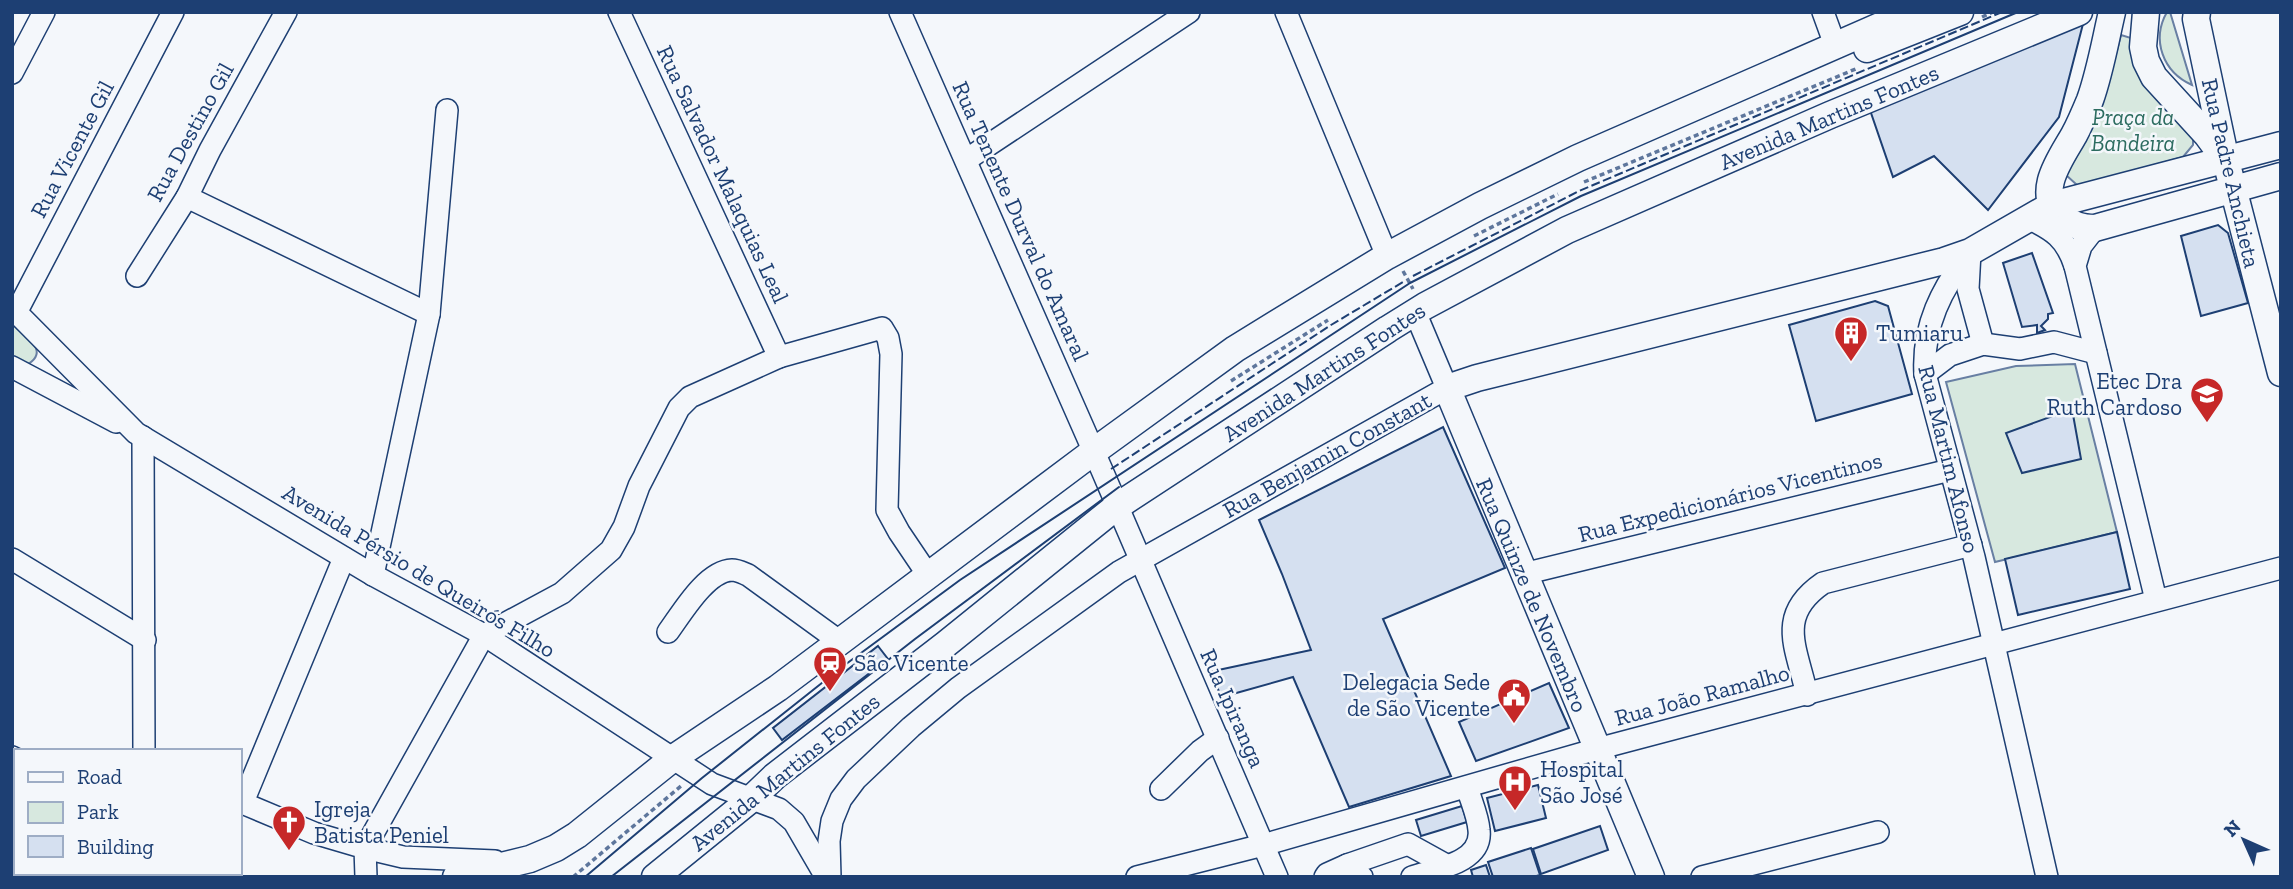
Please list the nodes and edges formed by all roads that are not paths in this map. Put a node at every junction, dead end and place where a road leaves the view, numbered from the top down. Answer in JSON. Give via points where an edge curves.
{"nodes":[{"id":1,"x":44,"y":12,"type":"edge"},
{"id":2,"x":173,"y":12,"type":"edge"},
{"id":3,"x":286,"y":12,"type":"edge"},
{"id":4,"x":619,"y":12,"type":"edge"},
{"id":5,"x":900,"y":12,"type":"edge"},
{"id":6,"x":1189,"y":12,"type":"edge"},
{"id":7,"x":1286,"y":12,"type":"edge"},
{"id":8,"x":1823,"y":12,"type":"edge"},
{"id":9,"x":1912,"y":12,"type":"edge"},
{"id":10,"x":1960,"y":12,"type":"edge"},
{"id":11,"x":2079,"y":12,"type":"edge"},
{"id":12,"x":2112,"y":12,"type":"edge"},
{"id":13,"x":2146,"y":12,"type":"edge"},
{"id":14,"x":2197,"y":12,"type":"edge"},
{"id":15,"x":1835,"y":45,"type":"junction"},
{"id":16,"x":12,"y":73,"type":"edge"},
{"id":17,"x":1757,"y":81,"type":"junction"},
{"id":18,"x":447,"y":110,"type":"dead end"},
{"id":19,"x":2281,"y":145,"type":"edge"},
{"id":20,"x":966,"y":160,"type":"junction"},
{"id":21,"x":2226,"y":161,"type":"junction"},
{"id":22,"x":2281,"y":176,"type":"edge"},
{"id":23,"x":2234,"y":188,"type":"junction"},
{"id":24,"x":187,"y":197,"type":"junction"},
{"id":25,"x":2052,"y":205,"type":"junction"},
{"id":26,"x":2028,"y":218,"type":"junction"},
{"id":27,"x":2095,"y":228,"type":"junction"},
{"id":28,"x":1970,"y":252,"type":"junction"},
{"id":29,"x":1387,"y":256,"type":"junction"},
{"id":30,"x":2075,"y":266,"type":"junction"},
{"id":31,"x":137,"y":276,"type":"dead end"},
{"id":32,"x":14,"y":309,"type":"edge"},
{"id":33,"x":1415,"y":312,"type":"junction"},
{"id":34,"x":429,"y":314,"type":"junction"},
{"id":35,"x":1983,"y":344,"type":"junction"},
{"id":36,"x":51,"y":346,"type":"junction"},
{"id":37,"x":2096,"y":353,"type":"junction"},
{"id":38,"x":779,"y":357,"type":"junction"},
{"id":39,"x":21,"y":372,"type":"edge"},
{"id":40,"x":2281,"y":373,"type":"edge"},
{"id":41,"x":1925,"y":374,"type":"junction"},
{"id":42,"x":1447,"y":388,"type":"junction"},
{"id":43,"x":139,"y":435,"type":"junction"},
{"id":44,"x":1093,"y":452,"type":"junction"},
{"id":45,"x":1950,"y":470,"type":"junction"},
{"id":46,"x":1116,"y":507,"type":"junction"},
{"id":47,"x":1970,"y":545,"type":"junction"},
{"id":48,"x":344,"y":558,"type":"junction"},
{"id":49,"x":12,"y":559,"type":"edge"},
{"id":50,"x":1139,"y":560,"type":"junction"},
{"id":51,"x":2281,"y":568,"type":"edge"},
{"id":52,"x":373,"y":575,"type":"junction"},
{"id":53,"x":928,"y":575,"type":"junction"},
{"id":54,"x":1523,"y":575,"type":"junction"},
{"id":55,"x":2156,"y":600,"type":"junction"},
{"id":56,"x":668,"y":632,"type":"dead end"},
{"id":57,"x":484,"y":635,"type":"junction"},
{"id":58,"x":145,"y":640,"type":"junction"},
{"id":59,"x":839,"y":641,"type":"junction"},
{"id":60,"x":1994,"y":643,"type":"junction"},
{"id":61,"x":1807,"y":695,"type":"junction"},
{"id":62,"x":1218,"y":738,"type":"junction"},
{"id":63,"x":144,"y":749,"type":"edge"},
{"id":64,"x":1597,"y":749,"type":"junction"},
{"id":65,"x":672,"y":759,"type":"junction"},
{"id":66,"x":1467,"y":787,"type":"junction"},
{"id":67,"x":1161,"y":789,"type":"dead end"},
{"id":68,"x":242,"y":800,"type":"edge"},
{"id":69,"x":750,"y":800,"type":"junction"},
{"id":70,"x":242,"y":802,"type":"edge"},
{"id":71,"x":1878,"y":832,"type":"dead end"},
{"id":72,"x":1263,"y":845,"type":"junction"},
{"id":73,"x":365,"y":848,"type":"junction"},
{"id":74,"x":519,"y":862,"type":"junction"},
{"id":75,"x":1446,"y":866,"type":"junction"},
{"id":76,"x":1355,"y":871,"type":"edge"},
{"id":77,"x":366,"y":877,"type":"edge"},
{"id":78,"x":456,"y":877,"type":"edge"},
{"id":79,"x":655,"y":877,"type":"edge"},
{"id":80,"x":828,"y":877,"type":"edge"},
{"id":81,"x":1136,"y":877,"type":"edge"},
{"id":82,"x":1277,"y":877,"type":"edge"},
{"id":83,"x":1325,"y":877,"type":"edge"},
{"id":84,"x":1412,"y":877,"type":"edge"},
{"id":85,"x":1651,"y":877,"type":"edge"},
{"id":86,"x":1702,"y":877,"type":"edge"},
{"id":87,"x":2047,"y":877,"type":"edge"}],
"edges":[{"from":1,"to":16,"type":"street"},
{"from":2,"to":32,"type":"street","name":"Rua Vicente Gil"},
{"from":3,"to":24,"type":"street","name":"Rua Destino Gil"},
{"from":4,"to":38,"type":"street","name":"Rua Salvador Malaquias Leal"},
{"from":5,"to":20,"type":"street","name":"Rua Tenente Durval do Amaral"},
{"from":6,"to":20,"type":"street"},
{"from":7,"to":29,"type":"street"},
{"from":8,"to":15,"type":"street"},
{"from":9,"to":15,"type":"main road","name":"Avenida Martins Fontes"},
{"from":10,"to":17,"type":"main road","name":"Avenida Martins Fontes","via":[[1835,61]]},
{"from":11,"to":33,"type":"main road","name":"Avenida Martins Fontes","via":[[1567,230]]},
{"from":12,"to":25,"type":"main road","via":[[2089,103],[2049,187]]},
{"from":13,"to":21,"type":"main road","via":[[2143,47],[2154,76]]},
{"from":14,"to":21,"type":"main road","name":"Rua Padre Anchieta"},
{"from":15,"to":17,"type":"main road","name":"Avenida Martins Fontes"},
{"from":17,"to":29,"type":"main road","name":"Avenida Martins Fontes","via":[[1530,181]]},
{"from":18,"to":34,"type":"street"},
{"from":19,"to":21,"type":"main road","name":"Rua Martim Afonso"},
{"from":20,"to":44,"type":"street","name":"Rua Tenente Durval do Amaral"},
{"from":21,"to":23,"type":"main road","name":"Rua Padre Anchieta"},
{"from":21,"to":25,"type":"main road","name":"Rua Martim Afonso"},
{"from":22,"to":23,"type":"main road"},
{"from":23,"to":27,"type":"main road"},
{"from":23,"to":40,"type":"main road","name":"Rua Padre Anchieta"},
{"from":24,"to":31,"type":"street","name":"Rua Destino Gil"},
{"from":24,"to":34,"type":"street"},
{"from":25,"to":26,"type":"main road","name":"Rua Martim Afonso"},
{"from":25,"to":27,"type":"main road","via":[[2070,223]]},
{"from":26,"to":28,"type":"main road","name":"Rua Martim Afonso"},
{"from":26,"to":30,"type":"street","via":[[2058,236],[2070,249]]},
{"from":27,"to":30,"type":"street","via":[[2081,246]]},
{"from":28,"to":35,"type":"street","via":[[1968,289]]},
{"from":28,"to":41,"type":"street","name":"Rua Martim Afonso","via":[[1944,290],[1929,323]]},
{"from":28,"to":42,"type":"main road","name":"Rua Benjamin Constant"},
{"from":29,"to":44,"type":"main road","name":"Avenida Martins Fontes","via":[[1235,349]]},
{"from":30,"to":37,"type":"street"},
{"from":32,"to":36,"type":"street","name":"Avenida Pérsio de Queirós Filho"},
{"from":33,"to":42,"type":"street","name":"Rua Quinze de Novembro"},
{"from":33,"to":46,"type":"main road","name":"Avenida Martins Fontes"},
{"from":34,"to":52,"type":"street"},
{"from":35,"to":37,"type":"street","via":[[2020,349],[2054,342]]},
{"from":35,"to":41,"type":"street","via":[[1950,355]]},
{"from":36,"to":39,"type":"street","via":[[43,362]]},
{"from":36,"to":43,"type":"street","name":"Avenida Pérsio de Queirós Filho"},
{"from":37,"to":55,"type":"street"},
{"from":38,"to":53,"type":"street","via":[[882,328],[891,354],[887,510]]},
{"from":38,"to":57,"type":"street","via":[[691,397],[679,408],[611,550],[562,593]]},
{"from":39,"to":43,"type":"street","name":"Avenida Pérsio de Queirós Filho"},
{"from":41,"to":45,"type":"street","name":"Rua Martim Afonso"},
{"from":42,"to":50,"type":"street","name":"Rua Benjamin Constant"},
{"from":42,"to":54,"type":"main road","name":"Rua Quinze de Novembro"},
{"from":43,"to":48,"type":"street","name":"Avenida Pérsio de Queirós Filho"},
{"from":43,"to":58,"type":"street"},
{"from":44,"to":46,"type":"street","name":"Rua Tenente Durval do Amaral"},
{"from":44,"to":53,"type":"main road","name":"Avenida Martins Fontes"},
{"from":45,"to":47,"type":"street","name":"Rua Martim Afonso"},
{"from":45,"to":54,"type":"street","name":"Rua Expedicionários Vicentinos"},
{"from":46,"to":50,"type":"street"},
{"from":46,"to":69,"type":"main road","name":"Avenida Martins Fontes"},
{"from":47,"to":60,"type":"street","name":"Rua Martim Afonso"},
{"from":47,"to":61,"type":"street","via":[[1823,583],[1811,591],[1795,614],[1792,629]]},
{"from":48,"to":52,"type":"street","name":"Avenida Pérsio de Queirós Filho"},
{"from":48,"to":68,"type":"street"},
{"from":49,"to":58,"type":"street"},
{"from":50,"to":62,"type":"street","name":"Rua Ipiranga"},
{"from":50,"to":80,"type":"street","name":"Rua Benjamin Constant","via":[[958,688],[856,779],[832,821]]},
{"from":51,"to":55,"type":"street","name":"Rua João Ramalho"},
{"from":52,"to":57,"type":"street","name":"Avenida Pérsio de Queirós Filho"},
{"from":53,"to":59,"type":"main road","name":"Avenida Martins Fontes"},
{"from":54,"to":64,"type":"main road","name":"Rua Quinze de Novembro"},
{"from":55,"to":60,"type":"street","name":"Rua João Ramalho"},
{"from":56,"to":59,"type":"street","via":[[709,580],[735,570]]},
{"from":57,"to":65,"type":"street","name":"Avenida Pérsio de Queirós Filho"},
{"from":57,"to":73,"type":"street"},
{"from":58,"to":63,"type":"street"},
{"from":59,"to":65,"type":"main road","name":"Avenida Martins Fontes"},
{"from":60,"to":61,"type":"street","name":"Rua João Ramalho"},
{"from":60,"to":87,"type":"street","name":"Rua Martim Afonso"},
{"from":61,"to":64,"type":"street","name":"Rua João Ramalho"},
{"from":62,"to":67,"type":"street"},
{"from":62,"to":72,"type":"street","name":"Rua Ipiranga"},
{"from":64,"to":66,"type":"street","name":"Rua João Ramalho"},
{"from":64,"to":85,"type":"main road","name":"Rua Quinze de Novembro"},
{"from":65,"to":69,"type":"street","name":"Avenida Pérsio de Queirós Filho","via":[[712,784]]},
{"from":65,"to":74,"type":"main road","name":"Avenida Martins Fontes","via":[[577,835]]},
{"from":66,"to":72,"type":"street","name":"Rua João Ramalho"},
{"from":66,"to":75,"type":"street","via":[[1478,844],[1464,859]]},
{"from":69,"to":79,"type":"main road","name":"Avenida Martins Fontes"},
{"from":69,"to":80,"type":"street","name":"Avenida Pérsio de Queirós Filho","via":[[779,809],[794,822]]},
{"from":70,"to":73,"type":"street","via":[[314,833]]},
{"from":71,"to":86,"type":"street"},
{"from":72,"to":81,"type":"street","name":"Rua João Ramalho"},
{"from":72,"to":82,"type":"street","name":"Rua Ipiranga"},
{"from":73,"to":74,"type":"street","via":[[432,860]]},
{"from":73,"to":77,"type":"street"},
{"from":74,"to":78,"type":"main road","name":"Avenida Martins Fontes"},
{"from":75,"to":76,"type":"street","via":[[1408,845]]},
{"from":75,"to":84,"type":"street"},
{"from":76,"to":83,"type":"street"}]}
